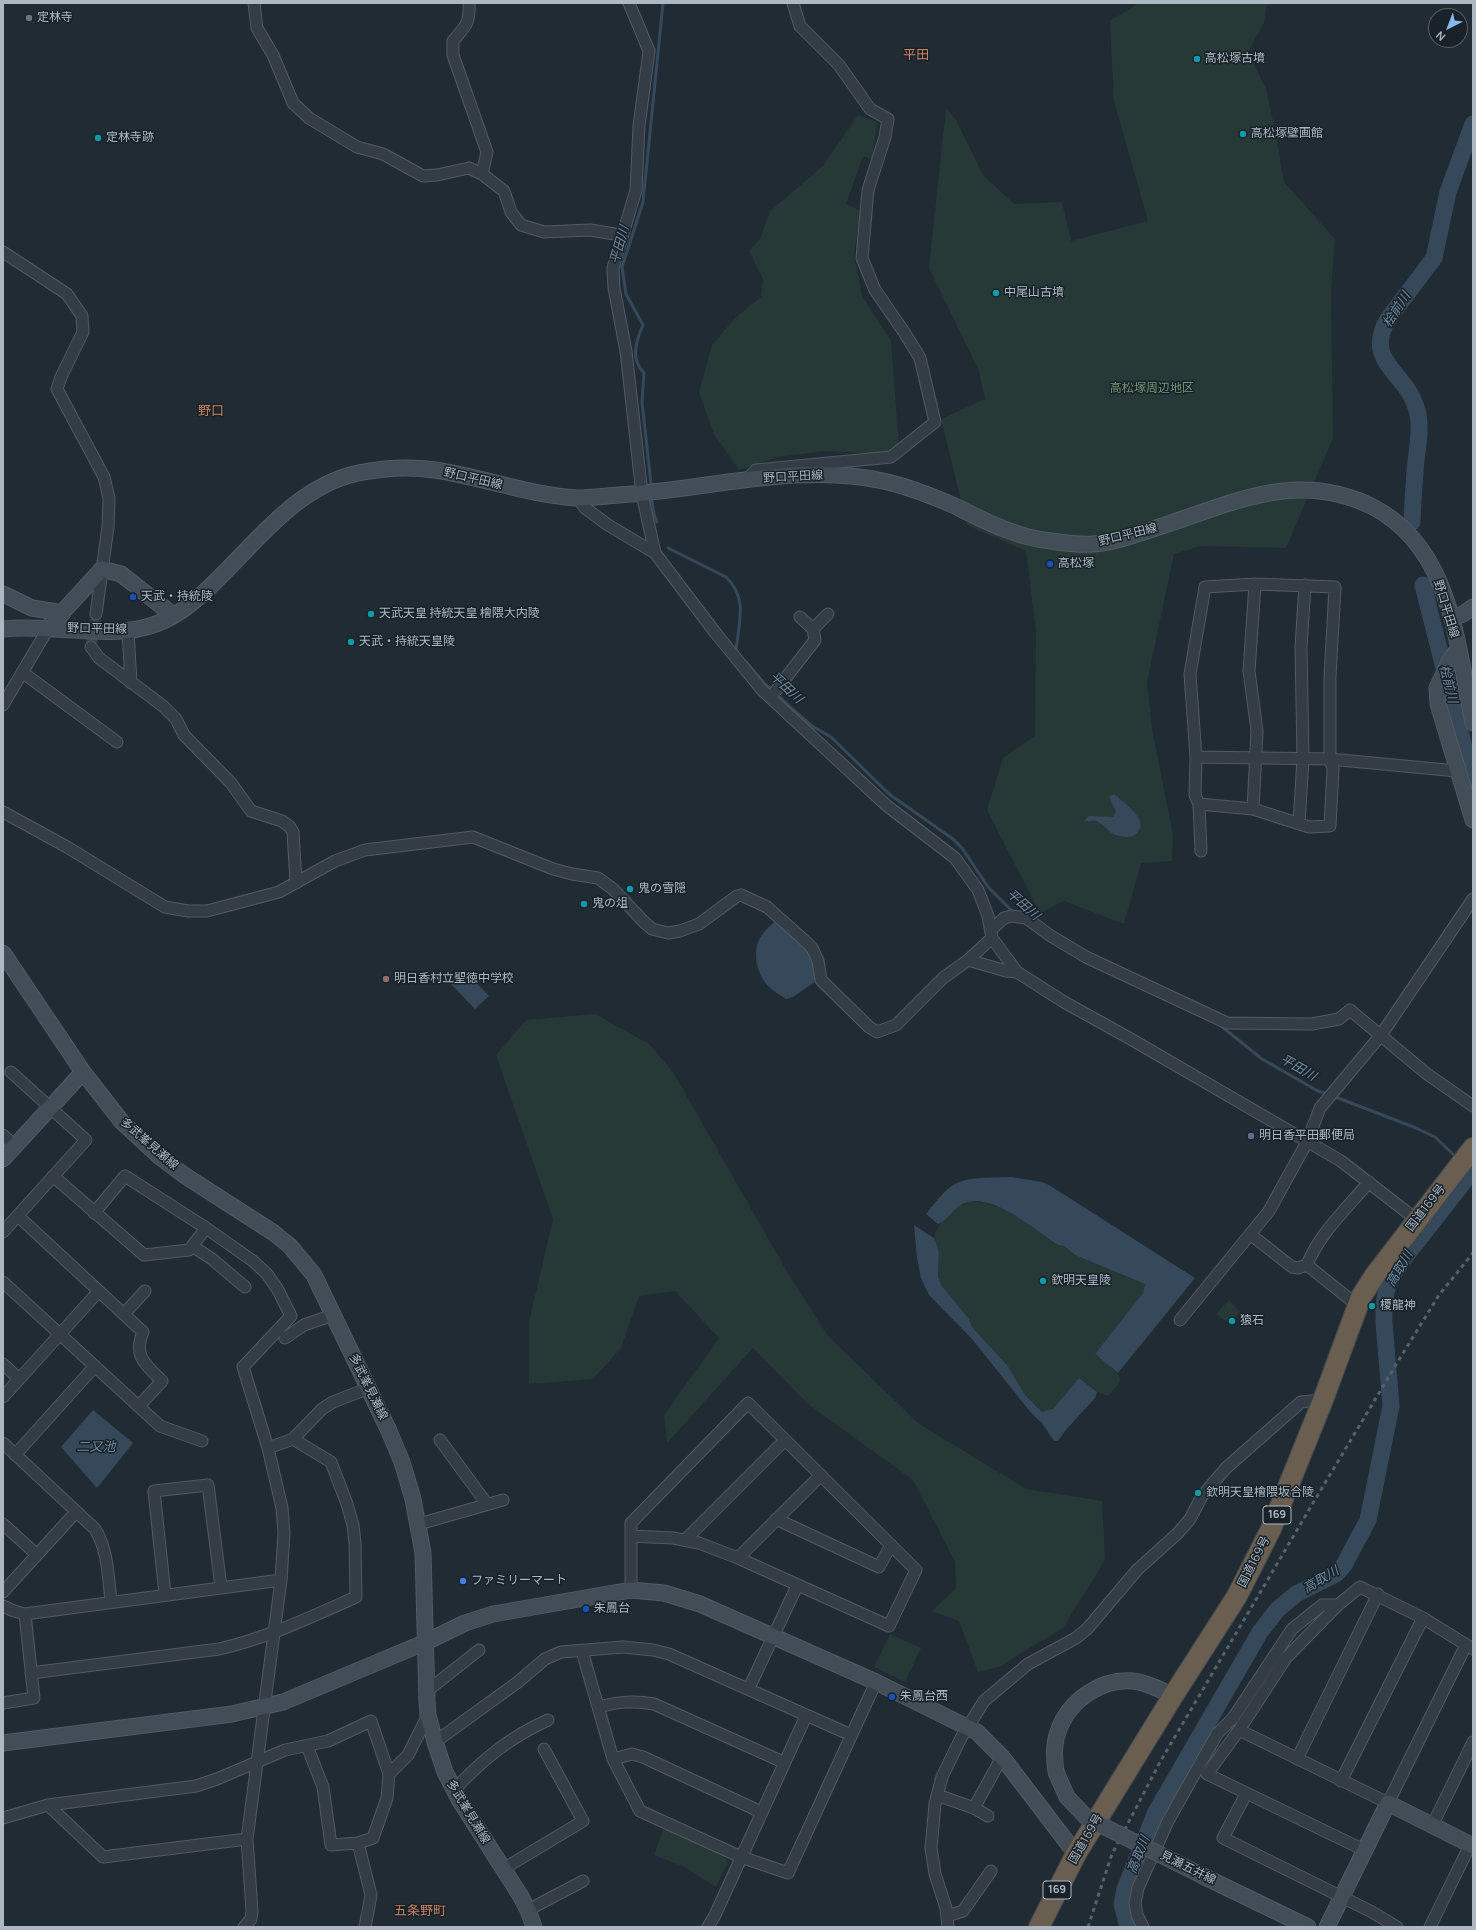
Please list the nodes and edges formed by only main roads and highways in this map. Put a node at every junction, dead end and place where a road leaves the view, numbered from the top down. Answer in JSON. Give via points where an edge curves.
{"nodes":[{"id":1,"x":3,"y":594,"type":"edge"},
{"id":2,"x":1473,"y":607,"type":"edge"},
{"id":3,"x":63,"y":613,"type":"junction"},
{"id":4,"x":173,"y":615,"type":"junction"},
{"id":5,"x":1452,"y":618,"type":"junction"},
{"id":6,"x":49,"y":627,"type":"junction"},
{"id":7,"x":3,"y":629,"type":"edge"},
{"id":8,"x":1454,"y":655,"type":"junction"},
{"id":9,"x":1473,"y":723,"type":"edge"},
{"id":10,"x":1473,"y":820,"type":"edge"},
{"id":11,"x":3,"y":953,"type":"edge"},
{"id":12,"x":83,"y":1072,"type":"junction"},
{"id":13,"x":1465,"y":1158,"type":"edge"},
{"id":14,"x":3,"y":1159,"type":"edge"},
{"id":15,"x":426,"y":1642,"type":"junction"},
{"id":16,"x":1173,"y":1696,"type":"junction"},
{"id":17,"x":3,"y":1743,"type":"edge"},
{"id":18,"x":1471,"y":1846,"type":"edge"},
{"id":19,"x":1076,"y":1854,"type":"junction"},
{"id":20,"x":534,"y":1927,"type":"edge"},
{"id":21,"x":1038,"y":1927,"type":"edge"},
{"id":22,"x":1308,"y":1927,"type":"edge"},
{"id":23,"x":1327,"y":1927,"type":"edge"}],
"edges":[{"from":1,"to":3,"type":"main road","via":[[32,608]]},
{"from":2,"to":5,"type":"main road"},
{"from":3,"to":4,"type":"main road","via":[[102,569],[121,574]]},
{"from":3,"to":6,"type":"main road"},
{"from":4,"to":5,"type":"main road","name":"野口平田線","via":[[194,603],[291,506],[316,489],[354,474],[394,468],[432,469],[522,491],[578,498],[642,494],[746,480],[820,474],[881,480],[922,493],[1015,534],[1046,541],[1094,544],[1128,537],[1267,492],[1317,490],[1372,507],[1408,532],[1424,552],[1440,582]]},
{"from":4,"to":6,"type":"main road","name":"野口平田線","via":[[155,624],[128,631]]},
{"from":5,"to":8,"type":"main road","name":"野口平田線"},
{"from":6,"to":7,"type":"main road","name":"野口平田線"},
{"from":8,"to":9,"type":"main road","name":"野口平田線"},
{"from":8,"to":10,"type":"main road","via":[[1437,688],[1438,704]]},
{"from":11,"to":12,"type":"main road","name":"多武峯見瀬線"},
{"from":12,"to":14,"type":"main road"},
{"from":12,"to":15,"type":"main road","name":"多武峯見瀬線","via":[[122,1122],[160,1157],[274,1233],[290,1246],[314,1275],[402,1462],[419,1524]]},
{"from":13,"to":16,"type":"highway","name":"国道169号","number":"169","via":[[1375,1274],[1357,1305],[1323,1400],[1271,1529],[1240,1590]]},
{"from":15,"to":17,"type":"main road","via":[[265,1707],[232,1714]]},
{"from":15,"to":19,"type":"main road","via":[[483,1617],[632,1590],[664,1593],[688,1599],[876,1682],[967,1726],[1002,1757]]},
{"from":15,"to":20,"type":"main road","name":"多武峯見瀬線","via":[[428,1715],[445,1772],[528,1910]]},
{"from":16,"to":19,"type":"highway","name":"国道169号","number":"169"},
{"from":16,"to":22,"type":"main road","name":"見瀬五井線","bridge":true,"via":[[1138,1682],[1116,1682],[1094,1689],[1071,1709],[1058,1732],[1055,1746],[1056,1772],[1067,1797],[1087,1818]]},
{"from":18,"to":23,"type":"main road","via":[[1388,1803]]},
{"from":19,"to":21,"type":"highway","name":"国道169号","number":"169"}]}
